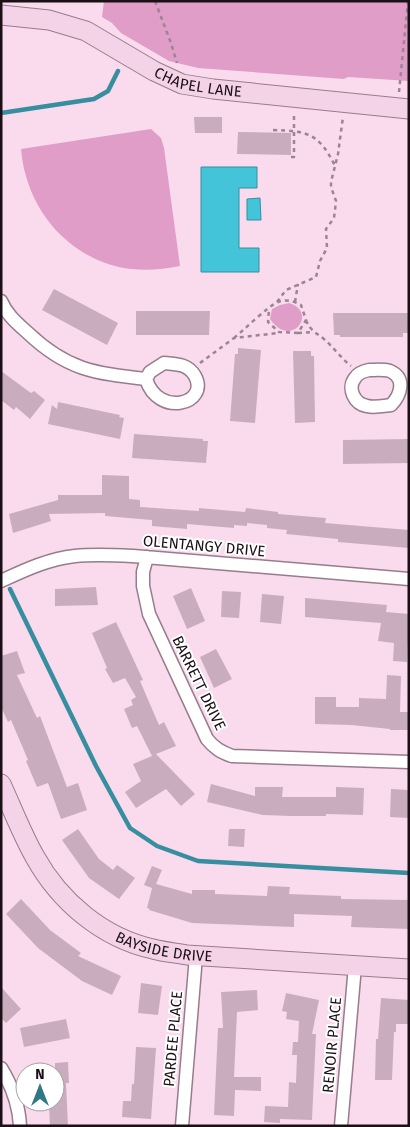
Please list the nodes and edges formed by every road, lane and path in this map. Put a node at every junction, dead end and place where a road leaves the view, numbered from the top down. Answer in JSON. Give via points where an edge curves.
{"nodes":[{"id":1,"x":155,"y":1,"type":"edge"},
{"id":2,"x":408,"y":1,"type":"edge"},
{"id":3,"x":1,"y":15,"type":"edge"},
{"id":4,"x":182,"y":84,"type":"junction"},
{"id":5,"x":345,"y":103,"type":"junction"},
{"id":6,"x":403,"y":109,"type":"edge"},
{"id":7,"x":294,"y":116,"type":"dead end"},
{"id":8,"x":273,"y":130,"type":"dead end"},
{"id":9,"x":294,"y":131,"type":"junction"},
{"id":10,"x":291,"y":157,"type":"dead end"},
{"id":11,"x":335,"y":166,"type":"junction"},
{"id":12,"x":298,"y":284,"type":"junction"},
{"id":13,"x":277,"y":302,"type":"junction"},
{"id":14,"x":295,"y":302,"type":"junction"},
{"id":15,"x":3,"y":309,"type":"edge"},
{"id":16,"x":269,"y":309,"type":"junction"},
{"id":17,"x":306,"y":320,"type":"junction"},
{"id":18,"x":279,"y":332,"type":"junction"},
{"id":19,"x":314,"y":332,"type":"junction"},
{"id":20,"x":298,"y":333,"type":"junction"},
{"id":21,"x":234,"y":338,"type":"junction"},
{"id":22,"x":191,"y":370,"type":"junction"},
{"id":23,"x":359,"y":373,"type":"junction"},
{"id":24,"x":146,"y":379,"type":"junction"},
{"id":25,"x":405,"y":384,"type":"edge"},
{"id":26,"x":147,"y":557,"type":"junction"},
{"id":27,"x":409,"y":579,"type":"edge"},
{"id":28,"x":1,"y":581,"type":"edge"},
{"id":29,"x":409,"y":762,"type":"edge"},
{"id":30,"x":1,"y":784,"type":"edge"},
{"id":31,"x":196,"y":956,"type":"junction"},
{"id":32,"x":355,"y":966,"type":"junction"},
{"id":33,"x":409,"y":969,"type":"edge"},
{"id":34,"x":1,"y":1068,"type":"edge"},
{"id":35,"x":20,"y":1126,"type":"edge"},
{"id":36,"x":182,"y":1126,"type":"edge"},
{"id":37,"x":341,"y":1126,"type":"edge"}],
"edges":[{"from":1,"to":4,"type":"path"},
{"from":2,"to":6,"type":"path"},
{"from":3,"to":4,"type":"street","name":"CHAPEL LANE","via":[[49,20],[86,31]]},
{"from":4,"to":5,"type":"street","name":"CHAPEL LANE"},
{"from":5,"to":6,"type":"street","name":"CHAPEL LANE"},
{"from":5,"to":11,"type":"path"},
{"from":7,"to":9,"type":"path"},
{"from":8,"to":9,"type":"path"},
{"from":9,"to":10,"type":"path","via":[[294,157]]},
{"from":9,"to":11,"type":"path","via":[[314,137],[328,152]]},
{"from":11,"to":12,"type":"path","via":[[331,187],[336,201],[334,218],[326,230],[327,248],[316,277]]},
{"from":12,"to":13,"type":"path","via":[[286,290]]},
{"from":12,"to":14,"type":"path"},
{"from":13,"to":14,"type":"path"},
{"from":13,"to":16,"type":"path"},
{"from":14,"to":17,"type":"path","via":[[301,305]]},
{"from":15,"to":24,"type":"street","via":[[44,349],[70,364],[102,374]]},
{"from":16,"to":18,"type":"path","via":[[268,322]]},
{"from":16,"to":21,"type":"path"},
{"from":17,"to":19,"type":"path"},
{"from":17,"to":20,"type":"path"},
{"from":18,"to":20,"type":"path"},
{"from":18,"to":21,"type":"path"},
{"from":19,"to":20,"type":"path"},
{"from":19,"to":23,"type":"path"},
{"from":21,"to":22,"type":"path"},
{"from":22,"to":24,"type":"street","via":[[164,363],[150,372]]},
{"from":22,"to":24,"type":"street","via":[[198,390],[193,397],[177,403],[159,399],[148,387]]},
{"from":23,"to":25,"type":"street","via":[[369,370],[390,372]]},
{"from":23,"to":25,"type":"street","via":[[354,378],[352,391],[354,398],[366,406],[391,405]]},
{"from":26,"to":27,"type":"street","name":"OLENTANGY DRIVE"},
{"from":26,"to":28,"type":"street","name":"OLENTANGY DRIVE","via":[[74,556],[33,566]]},
{"from":26,"to":29,"type":"street","name":"BARRETT DRIVE","via":[[143,586],[149,614],[213,747],[232,756]]},
{"from":30,"to":31,"type":"street","name":"BAYSIDE DRIVE","via":[[34,856],[50,881],[89,920],[109,932],[152,949]]},
{"from":31,"to":32,"type":"street","name":"BAYSIDE DRIVE"},
{"from":31,"to":36,"type":"street","name":"PARDEE PLACE"},
{"from":32,"to":33,"type":"street","name":"BAYSIDE DRIVE"},
{"from":32,"to":37,"type":"street","name":"RENOIR PLACE"},
{"from":34,"to":35,"type":"street","via":[[16,1101]]}]}
